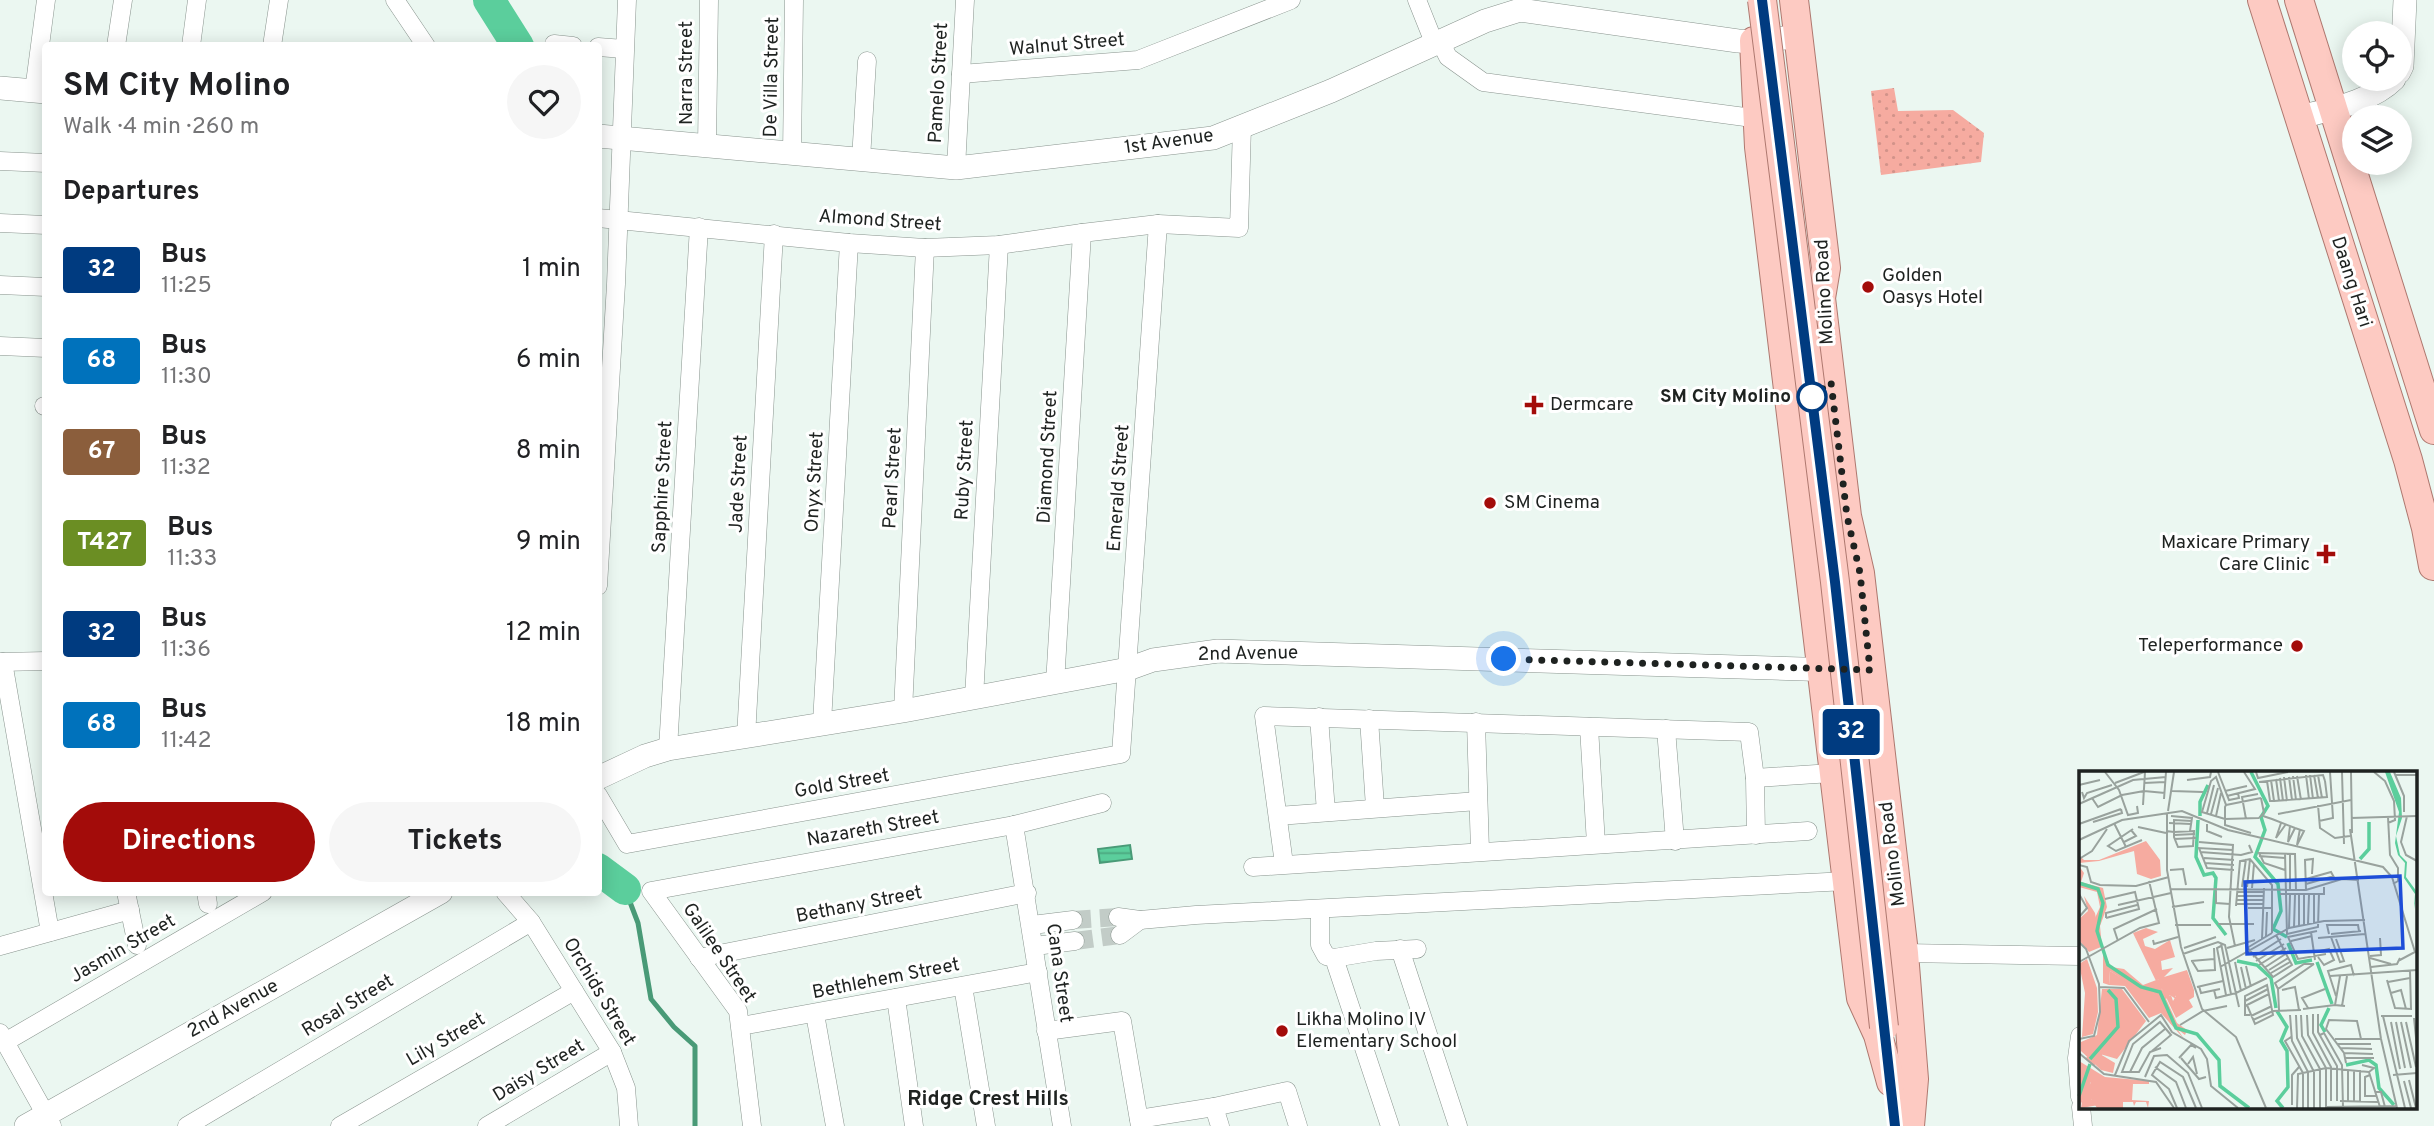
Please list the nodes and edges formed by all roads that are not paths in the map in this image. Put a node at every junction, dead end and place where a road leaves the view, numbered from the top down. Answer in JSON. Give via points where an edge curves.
{"nodes":[{"id":1,"x":46,"y":0,"type":"edge"},
{"id":2,"x":123,"y":0,"type":"edge"},
{"id":3,"x":197,"y":0,"type":"edge"},
{"id":4,"x":279,"y":0,"type":"edge"},
{"id":5,"x":395,"y":0,"type":"edge"},
{"id":6,"x":626,"y":0,"type":"edge"},
{"id":7,"x":709,"y":0,"type":"edge"},
{"id":8,"x":794,"y":0,"type":"edge"},
{"id":9,"x":965,"y":0,"type":"edge"},
{"id":10,"x":1291,"y":0,"type":"edge"},
{"id":11,"x":1417,"y":0,"type":"edge"},
{"id":12,"x":1749,"y":0,"type":"edge"},
{"id":13,"x":1762,"y":0,"type":"edge"},
{"id":14,"x":1775,"y":0,"type":"edge"},
{"id":15,"x":1794,"y":0,"type":"edge"},
{"id":16,"x":2262,"y":0,"type":"edge"},
{"id":17,"x":2299,"y":0,"type":"edge"},
{"id":18,"x":2405,"y":0,"type":"edge"},
{"id":19,"x":2404,"y":21,"type":"edge"},
{"id":20,"x":1798,"y":36,"type":"junction"},
{"id":21,"x":43,"y":42,"type":"edge"},
{"id":22,"x":117,"y":42,"type":"edge"},
{"id":23,"x":192,"y":42,"type":"edge"},
{"id":24,"x":273,"y":42,"type":"edge"},
{"id":25,"x":423,"y":42,"type":"edge"},
{"id":26,"x":1755,"y":42,"type":"junction"},
{"id":27,"x":1438,"y":44,"type":"junction"},
{"id":28,"x":602,"y":47,"type":"edge"},
{"id":29,"x":624,"y":49,"type":"junction"},
{"id":30,"x":42,"y":61,"type":"edge"},
{"id":31,"x":867,"y":61,"type":"dead end"},
{"id":32,"x":961,"y":74,"type":"junction"},
{"id":33,"x":0,"y":88,"type":"edge"},
{"id":34,"x":40,"y":91,"type":"edge"},
{"id":35,"x":2376,"y":91,"type":"edge"},
{"id":36,"x":2296,"y":106,"type":"junction"},
{"id":37,"x":2333,"y":108,"type":"junction"},
{"id":38,"x":1759,"y":119,"type":"junction"},
{"id":39,"x":1242,"y":126,"type":"junction"},
{"id":40,"x":610,"y":137,"type":"edge"},
{"id":41,"x":707,"y":146,"type":"junction"},
{"id":42,"x":792,"y":154,"type":"junction"},
{"id":43,"x":861,"y":159,"type":"junction"},
{"id":44,"x":0,"y":161,"type":"edge"},
{"id":45,"x":42,"y":163,"type":"edge"},
{"id":46,"x":956,"y":168,"type":"junction"},
{"id":47,"x":602,"y":218,"type":"edge"},
{"id":48,"x":618,"y":219,"type":"junction"},
{"id":49,"x":0,"y":223,"type":"edge"},
{"id":50,"x":1158,"y":224,"type":"junction"},
{"id":51,"x":42,"y":226,"type":"edge"},
{"id":52,"x":699,"y":227,"type":"junction"},
{"id":53,"x":1082,"y":233,"type":"junction"},
{"id":54,"x":774,"y":234,"type":"junction"},
{"id":55,"x":849,"y":243,"type":"junction"},
{"id":56,"x":999,"y":246,"type":"junction"},
{"id":57,"x":925,"y":248,"type":"junction"},
{"id":58,"x":607,"y":283,"type":"edge"},
{"id":59,"x":0,"y":285,"type":"edge"},
{"id":60,"x":42,"y":287,"type":"edge"},
{"id":61,"x":0,"y":346,"type":"edge"},
{"id":62,"x":42,"y":348,"type":"edge"},
{"id":63,"x":605,"y":351,"type":"edge"},
{"id":64,"x":2434,"y":430,"type":"edge"},
{"id":65,"x":602,"y":471,"type":"edge"},
{"id":66,"x":2434,"y":566,"type":"edge"},
{"id":67,"x":42,"y":661,"type":"edge"},
{"id":68,"x":2,"y":662,"type":"edge"},
{"id":69,"x":1128,"y":669,"type":"junction"},
{"id":70,"x":1820,"y":670,"type":"junction"},
{"id":71,"x":1870,"y":670,"type":"junction"},
{"id":72,"x":1055,"y":684,"type":"junction"},
{"id":73,"x":974,"y":698,"type":"junction"},
{"id":74,"x":903,"y":711,"type":"junction"},
{"id":75,"x":1319,"y":717,"type":"junction"},
{"id":76,"x":1369,"y":719,"type":"junction"},
{"id":77,"x":1476,"y":722,"type":"junction"},
{"id":78,"x":822,"y":723,"type":"junction"},
{"id":79,"x":1589,"y":727,"type":"junction"},
{"id":80,"x":1666,"y":729,"type":"junction"},
{"id":81,"x":746,"y":737,"type":"junction"},
{"id":82,"x":668,"y":749,"type":"junction"},
{"id":83,"x":1121,"y":754,"type":"joint"},
{"id":84,"x":1832,"y":773,"type":"junction"},
{"id":85,"x":602,"y":776,"type":"edge"},
{"id":86,"x":1755,"y":778,"type":"junction"},
{"id":87,"x":1479,"y":800,"type":"junction"},
{"id":88,"x":602,"y":802,"type":"edge"},
{"id":89,"x":1102,"y":803,"type":"dead end"},
{"id":90,"x":1375,"y":807,"type":"junction"},
{"id":91,"x":1326,"y":812,"type":"junction"},
{"id":92,"x":1278,"y":816,"type":"junction"},
{"id":93,"x":1014,"y":825,"type":"junction"},
{"id":94,"x":1808,"y":831,"type":"dead end"},
{"id":95,"x":1756,"y":835,"type":"junction"},
{"id":96,"x":1675,"y":841,"type":"junction"},
{"id":97,"x":1596,"y":844,"type":"junction"},
{"id":98,"x":1480,"y":852,"type":"junction"},
{"id":99,"x":1284,"y":864,"type":"junction"},
{"id":100,"x":1253,"y":867,"type":"dead end"},
{"id":101,"x":1847,"y":881,"type":"junction"},
{"id":102,"x":42,"y":887,"type":"edge"},
{"id":103,"x":651,"y":891,"type":"joint"},
{"id":104,"x":1027,"y":893,"type":"junction"},
{"id":105,"x":44,"y":896,"type":"edge"},
{"id":106,"x":434,"y":896,"type":"edge"},
{"id":107,"x":508,"y":896,"type":"edge"},
{"id":108,"x":241,"y":899,"type":"edge"},
{"id":109,"x":128,"y":901,"type":"edge"},
{"id":110,"x":1320,"y":909,"type":"junction"},
{"id":111,"x":1118,"y":917,"type":"tunnel mouth"},
{"id":112,"x":1073,"y":920,"type":"tunnel mouth"},
{"id":113,"x":1140,"y":920,"type":"junction"},
{"id":114,"x":531,"y":922,"type":"junction"},
{"id":115,"x":1032,"y":925,"type":"junction"},
{"id":116,"x":50,"y":932,"type":"junction"},
{"id":117,"x":1120,"y":935,"type":"tunnel mouth"},
{"id":118,"x":1075,"y":941,"type":"tunnel mouth"},
{"id":119,"x":137,"y":945,"type":"dead end"},
{"id":120,"x":0,"y":946,"type":"edge"},
{"id":121,"x":1035,"y":946,"type":"junction"},
{"id":122,"x":1904,"y":953,"type":"junction"},
{"id":123,"x":2079,"y":956,"type":"edge"},
{"id":124,"x":699,"y":958,"type":"junction"},
{"id":125,"x":1334,"y":958,"type":"junction"},
{"id":126,"x":1038,"y":972,"type":"junction"},
{"id":127,"x":963,"y":986,"type":"junction"},
{"id":128,"x":574,"y":991,"type":"junction"},
{"id":129,"x":896,"y":998,"type":"junction"},
{"id":130,"x":816,"y":1014,"type":"junction"},
{"id":131,"x":741,"y":1026,"type":"junction"},
{"id":132,"x":1890,"y":1026,"type":"junction"},
{"id":133,"x":1046,"y":1031,"type":"junction"},
{"id":134,"x":2,"y":1037,"type":"edge"},
{"id":135,"x":2079,"y":1047,"type":"edge"},
{"id":136,"x":612,"y":1052,"type":"junction"},
{"id":137,"x":2079,"y":1078,"type":"edge"},
{"id":138,"x":1891,"y":1082,"type":"junction"},
{"id":139,"x":1214,"y":1107,"type":"junction"},
{"id":140,"x":2081,"y":1108,"type":"edge"},
{"id":141,"x":41,"y":1122,"type":"edge"},
{"id":142,"x":1139,"y":1122,"type":"edge"},
{"id":143,"x":187,"y":1126,"type":"edge"},
{"id":144,"x":340,"y":1126,"type":"edge"},
{"id":145,"x":487,"y":1126,"type":"edge"},
{"id":146,"x":629,"y":1126,"type":"edge"},
{"id":147,"x":752,"y":1126,"type":"edge"},
{"id":148,"x":835,"y":1126,"type":"edge"},
{"id":149,"x":914,"y":1126,"type":"edge"},
{"id":150,"x":986,"y":1126,"type":"edge"},
{"id":151,"x":1062,"y":1126,"type":"edge"},
{"id":152,"x":1220,"y":1126,"type":"edge"},
{"id":153,"x":1298,"y":1126,"type":"edge"},
{"id":154,"x":1390,"y":1126,"type":"edge"},
{"id":155,"x":1458,"y":1126,"type":"edge"},
{"id":156,"x":1895,"y":1126,"type":"edge"},
{"id":157,"x":1910,"y":1126,"type":"edge"},
{"id":158,"x":2083,"y":1126,"type":"edge"}],
"edges":[{"from":1,"to":21,"type":"street"},
{"from":2,"to":22,"type":"street"},
{"from":3,"to":23,"type":"street"},
{"from":4,"to":24,"type":"street"},
{"from":5,"to":25,"type":"street"},
{"from":6,"to":29,"type":"street"},
{"from":7,"to":41,"type":"street","name":"Narra Street"},
{"from":8,"to":42,"type":"street","name":"De Villa Street"},
{"from":9,"to":32,"type":"street","name":"Pamelo Street"},
{"from":10,"to":32,"type":"street","name":"Walnut Street","via":[[1139,60]]},
{"from":11,"to":27,"type":"street"},
{"from":12,"to":26,"type":"main road","name":"Molino Road"},
{"from":13,"to":132,"type":"main road","name":"Molino Road","bridge":true},
{"from":14,"to":132,"type":"main road","name":"Molino Road","via":[[1848,580]]},
{"from":15,"to":20,"type":"main road","name":"Molino Road"},
{"from":16,"to":36,"type":"main road","name":"Daang Hari"},
{"from":17,"to":37,"type":"main road","name":"Daang Hari"},
{"from":18,"to":19,"type":"street"},
{"from":20,"to":26,"type":"street","name":"1st Avenue"},
{"from":20,"to":71,"type":"main road","name":"Molino Road","via":[[1826,268],[1821,298]]},
{"from":26,"to":27,"type":"street","name":"1st Avenue","via":[[1520,10],[1485,20]]},
{"from":26,"to":38,"type":"main road","name":"Molino Road"},
{"from":27,"to":38,"type":"street","via":[[1483,82]]},
{"from":27,"to":39,"type":"street","name":"1st Avenue"},
{"from":28,"to":29,"type":"street"},
{"from":29,"to":40,"type":"street"},
{"from":30,"to":34,"type":"street"},
{"from":31,"to":43,"type":"street"},
{"from":32,"to":46,"type":"street","name":"Pamelo Street"},
{"from":33,"to":34,"type":"street"},
{"from":35,"to":37,"type":"street"},
{"from":36,"to":37,"type":"street"},
{"from":36,"to":66,"type":"main road","name":"Daang Hari","via":[[2408,460]]},
{"from":37,"to":64,"type":"main road","name":"Daang Hari"},
{"from":38,"to":70,"type":"main road","name":"Molino Road"},
{"from":39,"to":46,"type":"street","name":"1st Avenue","via":[[1213,138]]},
{"from":39,"to":50,"type":"street","name":"Almond Street","via":[[1239,228]]},
{"from":40,"to":41,"type":"street","name":"1st Avenue"},
{"from":40,"to":48,"type":"street"},
{"from":41,"to":42,"type":"street","name":"1st Avenue"},
{"from":42,"to":43,"type":"street","name":"1st Avenue"},
{"from":43,"to":46,"type":"street","name":"1st Avenue"},
{"from":44,"to":45,"type":"street"},
{"from":47,"to":48,"type":"street","name":"Almond Street"},
{"from":48,"to":52,"type":"street","name":"Almond Street"},
{"from":48,"to":58,"type":"street"},
{"from":49,"to":51,"type":"street"},
{"from":50,"to":53,"type":"street","name":"Almond Street"},
{"from":50,"to":69,"type":"street","name":"Emerald Street"},
{"from":52,"to":54,"type":"street","name":"Almond Street"},
{"from":52,"to":82,"type":"street","name":"Sapphire Street"},
{"from":53,"to":56,"type":"street","name":"Almond Street"},
{"from":53,"to":72,"type":"street","name":"Diamond Street"},
{"from":54,"to":55,"type":"street","name":"Almond Street"},
{"from":54,"to":81,"type":"street","name":"Jade Street"},
{"from":55,"to":57,"type":"street","name":"Almond Street"},
{"from":55,"to":78,"type":"street","name":"Onyx Street"},
{"from":56,"to":57,"type":"street","name":"Almond Street"},
{"from":56,"to":73,"type":"street","name":"Ruby Street"},
{"from":57,"to":74,"type":"street","name":"Pearl Street"},
{"from":58,"to":63,"type":"street"},
{"from":59,"to":60,"type":"street"},
{"from":61,"to":62,"type":"street"},
{"from":63,"to":65,"type":"street"},
{"from":67,"to":68,"type":"street"},
{"from":68,"to":102,"type":"street"},
{"from":69,"to":70,"type":"street","name":"2nd Avenue","via":[[1153,660],[1218,651]]},
{"from":69,"to":72,"type":"street","name":"2nd Avenue"},
{"from":69,"to":83,"type":"street","name":"Emerald Street"},
{"from":70,"to":71,"type":"street","name":"2nd Avenue"},
{"from":70,"to":84,"type":"main road","name":"Molino Road"},
{"from":71,"to":122,"type":"main road","name":"Molino Road"},
{"from":72,"to":73,"type":"street","name":"2nd Avenue"},
{"from":73,"to":74,"type":"street","name":"2nd Avenue"},
{"from":74,"to":78,"type":"street","name":"2nd Avenue"},
{"from":75,"to":76,"type":"street"},
{"from":75,"to":91,"type":"street"},
{"from":75,"to":92,"type":"street","via":[[1264,716]]},
{"from":76,"to":77,"type":"street"},
{"from":76,"to":90,"type":"street"},
{"from":77,"to":79,"type":"street"},
{"from":77,"to":87,"type":"street"},
{"from":78,"to":81,"type":"street","name":"2nd Avenue"},
{"from":79,"to":80,"type":"street"},
{"from":79,"to":97,"type":"street"},
{"from":80,"to":86,"type":"street","via":[[1749,732]]},
{"from":80,"to":96,"type":"street"},
{"from":81,"to":82,"type":"street","name":"2nd Avenue"},
{"from":82,"to":85,"type":"street","name":"2nd Avenue"},
{"from":83,"to":88,"type":"street","name":"Gold Street","via":[[627,844]]},
{"from":84,"to":86,"type":"street"},
{"from":84,"to":101,"type":"main road","name":"Molino Road"},
{"from":86,"to":95,"type":"street"},
{"from":87,"to":90,"type":"street"},
{"from":87,"to":98,"type":"street"},
{"from":89,"to":93,"type":"street","name":"Nazareth Street"},
{"from":90,"to":91,"type":"street"},
{"from":91,"to":92,"type":"street"},
{"from":92,"to":99,"type":"street"},
{"from":93,"to":103,"type":"street","name":"Nazareth Street"},
{"from":93,"to":104,"type":"street","name":"Cana Street"},
{"from":94,"to":95,"type":"street"},
{"from":95,"to":96,"type":"street"},
{"from":96,"to":97,"type":"street"},
{"from":97,"to":98,"type":"street"},
{"from":98,"to":99,"type":"street"},
{"from":99,"to":100,"type":"street"},
{"from":101,"to":110,"type":"street"},
{"from":101,"to":138,"type":"main road","name":"Molino Road","via":[[1861,998],[1878,1035]]},
{"from":103,"to":124,"type":"street","name":"Galilee Street"},
{"from":104,"to":115,"type":"street","name":"Cana Street"},
{"from":104,"to":124,"type":"street","name":"Bethany Street"},
{"from":105,"to":116,"type":"street"},
{"from":106,"to":141,"type":"street","name":"2nd Avenue"},
{"from":107,"to":114,"type":"street","name":"Orchids Street"},
{"from":108,"to":134,"type":"street","name":"Jasmin Street"},
{"from":109,"to":116,"type":"street"},
{"from":109,"to":119,"type":"street"},
{"from":110,"to":113,"type":"street"},
{"from":110,"to":125,"type":"street","via":[[1320,945],[1326,956]]},
{"from":111,"to":113,"type":"street"},
{"from":112,"to":115,"type":"street"},
{"from":113,"to":117,"type":"street"},
{"from":114,"to":128,"type":"street","name":"Orchids Street"},
{"from":114,"to":143,"type":"street","name":"Rosal Street"},
{"from":115,"to":121,"type":"street","name":"Cana Street"},
{"from":116,"to":120,"type":"street"},
{"from":118,"to":121,"type":"street"},
{"from":121,"to":126,"type":"street","name":"Cana Street"},
{"from":122,"to":123,"type":"street"},
{"from":122,"to":157,"type":"main road","name":"Molino Road","via":[[1914,1079]]},
{"from":124,"to":131,"type":"street","name":"Galilee Street","via":[[738,1011]]},
{"from":125,"to":154,"type":"street"},
{"from":125,"to":155,"type":"street","via":[[1408,949]]},
{"from":126,"to":127,"type":"street","name":"Bethlehem Street"},
{"from":126,"to":133,"type":"street","name":"Cana Street"},
{"from":127,"to":129,"type":"street","name":"Bethlehem Street"},
{"from":127,"to":150,"type":"street"},
{"from":128,"to":136,"type":"street","name":"Orchids Street"},
{"from":128,"to":144,"type":"street","name":"Lily Street"},
{"from":129,"to":130,"type":"street","name":"Bethlehem Street"},
{"from":129,"to":149,"type":"street"},
{"from":130,"to":131,"type":"street","name":"Bethlehem Street"},
{"from":130,"to":148,"type":"street"},
{"from":131,"to":147,"type":"street","name":"Galilee Street"},
{"from":132,"to":138,"type":"main road","name":"Molino Road"},
{"from":132,"to":157,"type":"main road","name":"Molino Road"},
{"from":133,"to":142,"type":"street","via":[[1122,1021]]},
{"from":133,"to":151,"type":"street","name":"Cana Street"},
{"from":134,"to":141,"type":"street"},
{"from":135,"to":137,"type":"street"},
{"from":136,"to":145,"type":"street","name":"Daisy Street"},
{"from":136,"to":146,"type":"street","name":"Orchids Street","via":[[626,1088]]},
{"from":138,"to":156,"type":"main road","name":"Molino Road"},
{"from":139,"to":142,"type":"street"},
{"from":139,"to":152,"type":"street"},
{"from":139,"to":153,"type":"street","via":[[1287,1091]]},
{"from":140,"to":158,"type":"street"}]}
